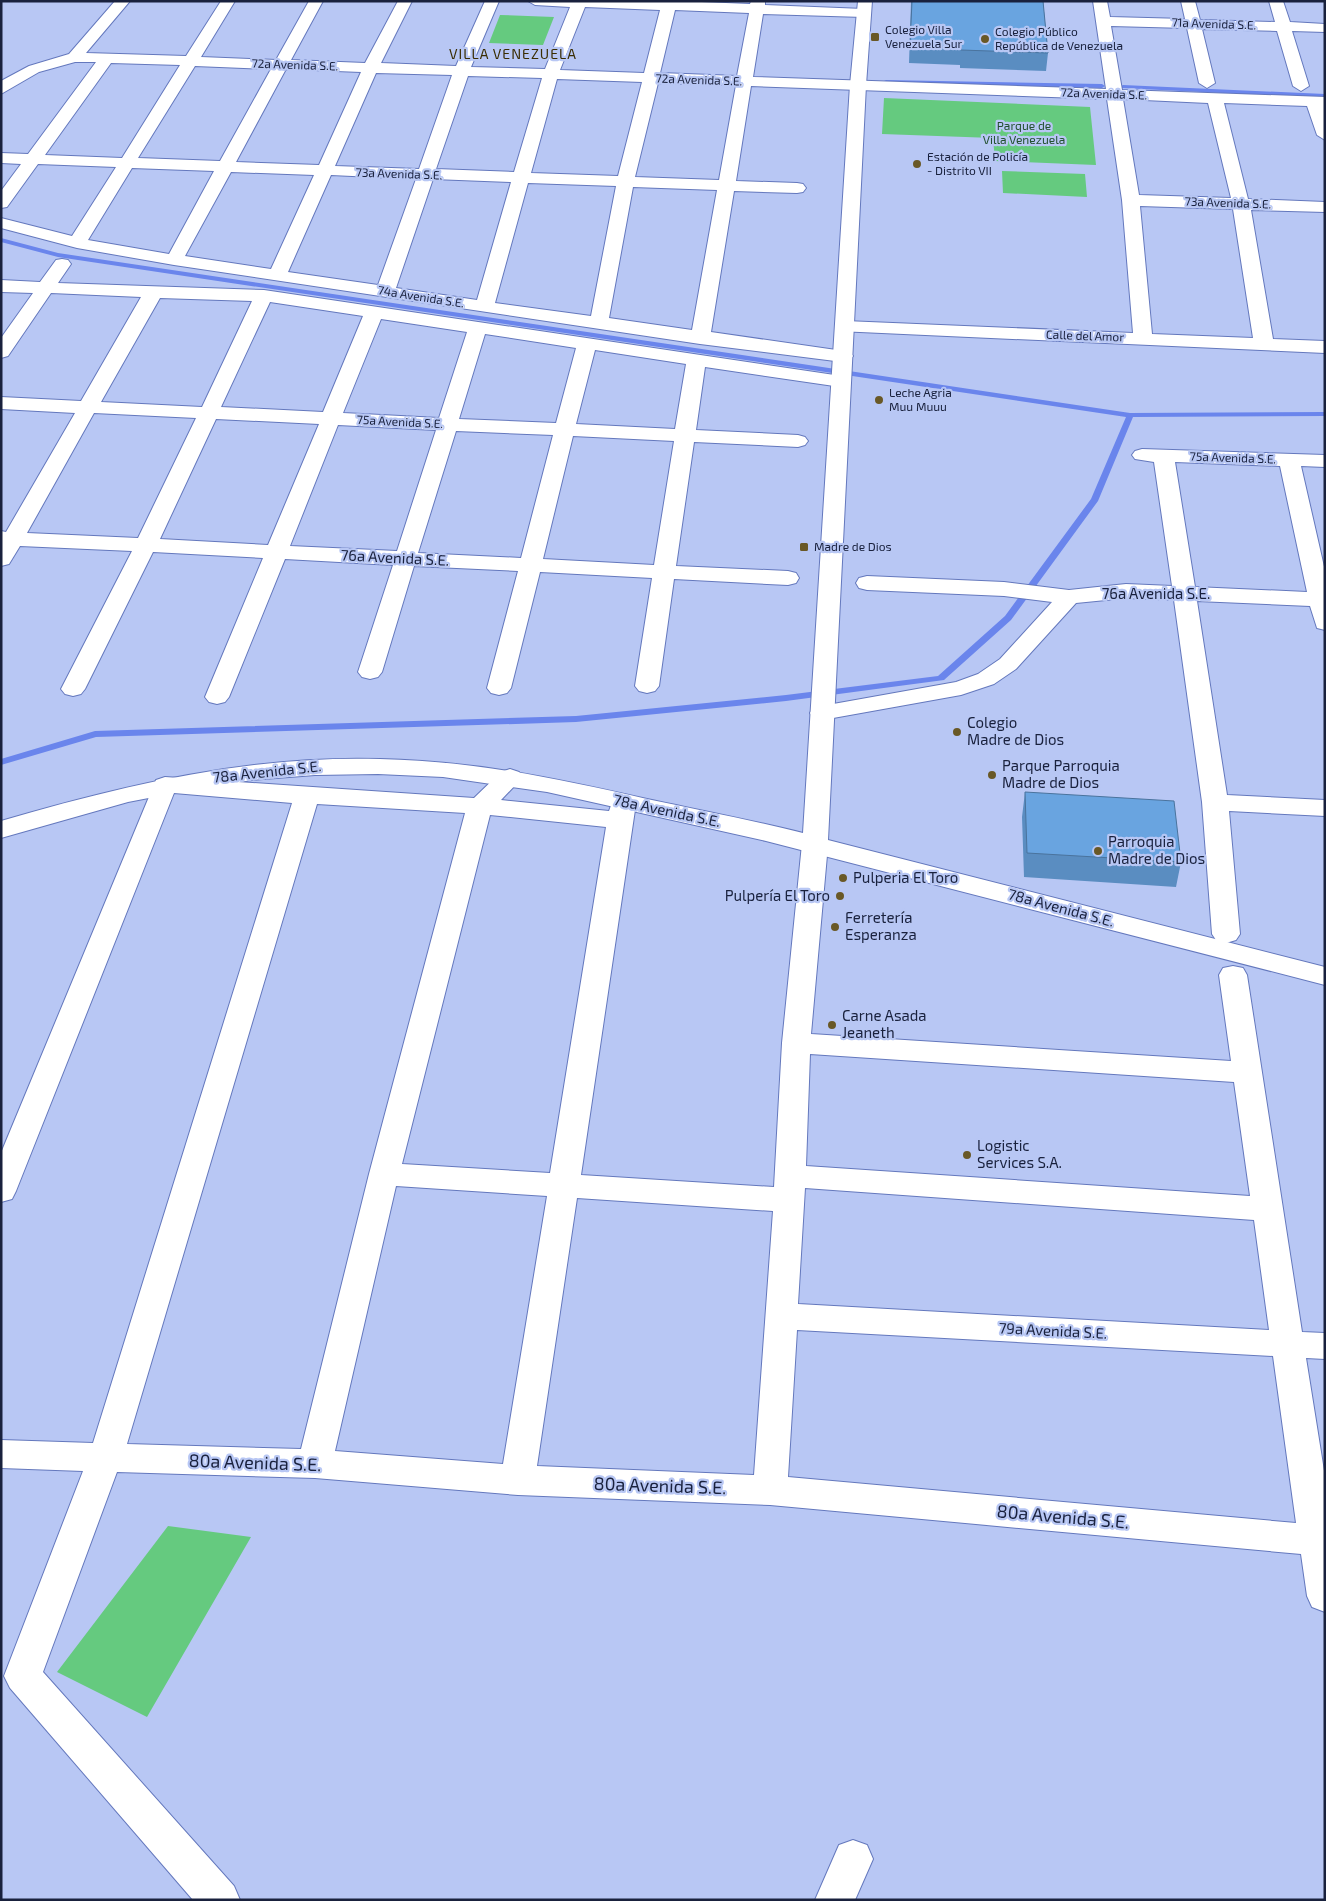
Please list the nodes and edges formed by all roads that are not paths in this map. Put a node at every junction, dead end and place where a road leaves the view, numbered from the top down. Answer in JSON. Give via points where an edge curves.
{"nodes":[{"id":1,"x":123,"y":1,"type":"edge"},
{"id":2,"x":228,"y":1,"type":"edge"},
{"id":3,"x":316,"y":1,"type":"edge"},
{"id":4,"x":404,"y":1,"type":"edge"},
{"id":5,"x":492,"y":1,"type":"edge"},
{"id":6,"x":535,"y":1,"type":"edge"},
{"id":7,"x":1100,"y":1,"type":"edge"},
{"id":8,"x":1188,"y":1,"type":"edge"},
{"id":9,"x":1276,"y":1,"type":"edge"},
{"id":10,"x":580,"y":2,"type":"edge"},
{"id":11,"x":670,"y":4,"type":"edge"},
{"id":12,"x":758,"y":5,"type":"edge"},
{"id":13,"x":864,"y":7,"type":"edge"},
{"id":14,"x":1104,"y":21,"type":"junction"},
{"id":15,"x":1194,"y":24,"type":"junction"},
{"id":16,"x":1284,"y":27,"type":"junction"},
{"id":17,"x":1325,"y":28,"type":"edge"},
{"id":18,"x":74,"y":57,"type":"junction"},
{"id":19,"x":108,"y":58,"type":"junction"},
{"id":20,"x":190,"y":62,"type":"junction"},
{"id":21,"x":280,"y":64,"type":"junction"},
{"id":22,"x":371,"y":67,"type":"junction"},
{"id":23,"x":462,"y":70,"type":"junction"},
{"id":24,"x":551,"y":74,"type":"junction"},
{"id":25,"x":650,"y":78,"type":"junction"},
{"id":26,"x":743,"y":82,"type":"junction"},
{"id":27,"x":858,"y":85,"type":"junction"},
{"id":28,"x":1301,"y":86,"type":"junction"},
{"id":29,"x":1114,"y":87,"type":"junction"},
{"id":30,"x":1325,"y":87,"type":"edge"},
{"id":31,"x":1,"y":89,"type":"edge"},
{"id":32,"x":1211,"y":91,"type":"junction"},
{"id":33,"x":1319,"y":102,"type":"edge"},
{"id":34,"x":1325,"y":136,"type":"edge"},
{"id":35,"x":1,"y":158,"type":"edge"},
{"id":36,"x":32,"y":159,"type":"junction"},
{"id":37,"x":127,"y":164,"type":"junction"},
{"id":38,"x":224,"y":167,"type":"junction"},
{"id":39,"x":323,"y":171,"type":"junction"},
{"id":40,"x":425,"y":175,"type":"junction"},
{"id":41,"x":522,"y":178,"type":"junction"},
{"id":42,"x":625,"y":182,"type":"junction"},
{"id":43,"x":726,"y":186,"type":"junction"},
{"id":44,"x":797,"y":188,"type":"dead end"},
{"id":45,"x":1131,"y":200,"type":"junction"},
{"id":46,"x":1,"y":203,"type":"edge"},
{"id":47,"x":1241,"y":204,"type":"junction"},
{"id":48,"x":1325,"y":207,"type":"edge"},
{"id":49,"x":1,"y":223,"type":"edge"},
{"id":50,"x":77,"y":243,"type":"junction"},
{"id":51,"x":174,"y":260,"type":"junction"},
{"id":52,"x":62,"y":264,"type":"dead end"},
{"id":53,"x":277,"y":276,"type":"junction"},
{"id":54,"x":1,"y":286,"type":"edge"},
{"id":55,"x":47,"y":288,"type":"junction"},
{"id":56,"x":385,"y":292,"type":"junction"},
{"id":57,"x":153,"y":293,"type":"junction"},
{"id":58,"x":264,"y":296,"type":"junction"},
{"id":59,"x":375,"y":311,"type":"junction"},
{"id":60,"x":481,"y":317,"type":"junction"},
{"id":61,"x":599,"y":322,"type":"junction"},
{"id":62,"x":845,"y":327,"type":"junction"},
{"id":63,"x":700,"y":338,"type":"junction"},
{"id":64,"x":1143,"y":339,"type":"junction"},
{"id":65,"x":586,"y":343,"type":"junction"},
{"id":66,"x":1264,"y":344,"type":"junction"},
{"id":67,"x":1325,"y":347,"type":"edge"},
{"id":68,"x":1,"y":352,"type":"edge"},
{"id":69,"x":843,"y":356,"type":"junction"},
{"id":70,"x":696,"y":360,"type":"junction"},
{"id":71,"x":841,"y":381,"type":"junction"},
{"id":72,"x":1,"y":403,"type":"edge"},
{"id":73,"x":88,"y":407,"type":"junction"},
{"id":74,"x":208,"y":413,"type":"junction"},
{"id":75,"x":332,"y":418,"type":"junction"},
{"id":76,"x":447,"y":424,"type":"junction"},
{"id":77,"x":563,"y":430,"type":"junction"},
{"id":78,"x":685,"y":436,"type":"junction"},
{"id":79,"x":798,"y":440,"type":"dead end"},
{"id":80,"x":1142,"y":455,"type":"dead end"},
{"id":81,"x":1164,"y":456,"type":"junction"},
{"id":82,"x":1289,"y":460,"type":"junction"},
{"id":83,"x":1325,"y":461,"type":"edge"},
{"id":84,"x":7,"y":538,"type":"edge"},
{"id":85,"x":146,"y":546,"type":"junction"},
{"id":86,"x":277,"y":552,"type":"junction"},
{"id":87,"x":1,"y":559,"type":"edge"},
{"id":88,"x":405,"y":559,"type":"junction"},
{"id":89,"x":530,"y":565,"type":"junction"},
{"id":90,"x":664,"y":572,"type":"junction"},
{"id":91,"x":788,"y":578,"type":"dead end"},
{"id":92,"x":867,"y":583,"type":"dead end"},
{"id":93,"x":1183,"y":592,"type":"junction"},
{"id":94,"x":1069,"y":597,"type":"junction"},
{"id":95,"x":1322,"y":600,"type":"edge"},
{"id":96,"x":1325,"y":623,"type":"edge"},
{"id":97,"x":370,"y":672,"type":"dead end"},
{"id":98,"x":647,"y":686,"type":"dead end"},
{"id":99,"x":499,"y":688,"type":"dead end"},
{"id":100,"x":74,"y":689,"type":"dead end"},
{"id":101,"x":217,"y":696,"type":"dead end"},
{"id":102,"x":823,"y":698,"type":"junction"},
{"id":103,"x":510,"y":777,"type":"junction"},
{"id":104,"x":165,"y":785,"type":"junction"},
{"id":105,"x":307,"y":796,"type":"junction"},
{"id":106,"x":1215,"y":802,"type":"junction"},
{"id":107,"x":480,"y":806,"type":"junction"},
{"id":108,"x":1325,"y":808,"type":"edge"},
{"id":109,"x":622,"y":811,"type":"junction"},
{"id":110,"x":2,"y":831,"type":"edge"},
{"id":111,"x":815,"y":844,"type":"junction"},
{"id":112,"x":1226,"y":934,"type":"dead end"},
{"id":113,"x":1233,"y":975,"type":"dead end"},
{"id":114,"x":1325,"y":976,"type":"edge"},
{"id":115,"x":796,"y":1044,"type":"junction"},
{"id":116,"x":1249,"y":1073,"type":"junction"},
{"id":117,"x":384,"y":1174,"type":"junction"},
{"id":118,"x":564,"y":1186,"type":"junction"},
{"id":119,"x":789,"y":1188,"type":"junction"},
{"id":120,"x":1,"y":1191,"type":"edge"},
{"id":121,"x":1268,"y":1209,"type":"junction"},
{"id":122,"x":781,"y":1316,"type":"junction"},
{"id":123,"x":1289,"y":1343,"type":"junction"},
{"id":124,"x":1325,"y":1346,"type":"edge"},
{"id":125,"x":1,"y":1454,"type":"edge"},
{"id":126,"x":105,"y":1458,"type":"junction"},
{"id":127,"x":315,"y":1464,"type":"junction"},
{"id":128,"x":518,"y":1480,"type":"junction"},
{"id":129,"x":770,"y":1490,"type":"junction"},
{"id":130,"x":1317,"y":1540,"type":"junction"},
{"id":131,"x":1325,"y":1596,"type":"edge"},
{"id":132,"x":12,"y":1676,"type":"edge"},
{"id":133,"x":853,"y":1859,"type":"dead end"},
{"id":134,"x":220,"y":1900,"type":"edge"},
{"id":135,"x":835,"y":1900,"type":"edge"}],
"edges":[{"from":1,"to":18,"type":"street"},
{"from":2,"to":20,"type":"street"},
{"from":3,"to":21,"type":"street"},
{"from":4,"to":22,"type":"street"},
{"from":5,"to":23,"type":"street"},
{"from":6,"to":10,"type":"street"},
{"from":7,"to":14,"type":"street"},
{"from":8,"to":15,"type":"street"},
{"from":9,"to":16,"type":"street"},
{"from":10,"to":11,"type":"street"},
{"from":10,"to":24,"type":"street"},
{"from":11,"to":12,"type":"street"},
{"from":11,"to":25,"type":"street"},
{"from":12,"to":13,"type":"street"},
{"from":12,"to":26,"type":"street"},
{"from":13,"to":27,"type":"street"},
{"from":14,"to":15,"type":"street","name":"71a Avenida S.E."},
{"from":14,"to":29,"type":"street"},
{"from":15,"to":16,"type":"street","name":"71a Avenida S.E."},
{"from":15,"to":32,"type":"street"},
{"from":16,"to":17,"type":"street","name":"71a Avenida S.E."},
{"from":16,"to":28,"type":"street"},
{"from":18,"to":19,"type":"street","name":"72a Avenida S.E."},
{"from":18,"to":31,"type":"street","via":[[34,69]]},
{"from":19,"to":20,"type":"street","name":"72a Avenida S.E."},
{"from":19,"to":36,"type":"street"},
{"from":20,"to":21,"type":"street","name":"72a Avenida S.E."},
{"from":20,"to":37,"type":"street"},
{"from":21,"to":22,"type":"street","name":"72a Avenida S.E."},
{"from":21,"to":38,"type":"street"},
{"from":22,"to":23,"type":"street","name":"72a Avenida S.E."},
{"from":22,"to":39,"type":"street"},
{"from":23,"to":24,"type":"street","name":"72a Avenida S.E."},
{"from":23,"to":40,"type":"street"},
{"from":24,"to":25,"type":"street","name":"72a Avenida S.E."},
{"from":24,"to":41,"type":"street"},
{"from":25,"to":26,"type":"street","name":"72a Avenida S.E."},
{"from":25,"to":42,"type":"street"},
{"from":26,"to":27,"type":"street","name":"72a Avenida S.E."},
{"from":26,"to":43,"type":"street"},
{"from":27,"to":29,"type":"street","name":"72a Avenida S.E."},
{"from":27,"to":62,"type":"street"},
{"from":28,"to":30,"type":"street","name":"72a Avenida S.E."},
{"from":28,"to":32,"type":"street","name":"72a Avenida S.E."},
{"from":29,"to":32,"type":"street","name":"72a Avenida S.E."},
{"from":29,"to":45,"type":"street"},
{"from":32,"to":33,"type":"street","name":"72a Avenida S.E."},
{"from":32,"to":47,"type":"street"},
{"from":33,"to":34,"type":"street"},
{"from":35,"to":36,"type":"street","name":"73a Avenida S.E."},
{"from":36,"to":37,"type":"street","name":"73a Avenida S.E."},
{"from":36,"to":46,"type":"street"},
{"from":37,"to":38,"type":"street","name":"73a Avenida S.E."},
{"from":37,"to":50,"type":"street"},
{"from":38,"to":39,"type":"street","name":"73a Avenida S.E."},
{"from":38,"to":51,"type":"street"},
{"from":39,"to":40,"type":"street","name":"73a Avenida S.E."},
{"from":39,"to":53,"type":"street"},
{"from":40,"to":41,"type":"street","name":"73a Avenida S.E."},
{"from":40,"to":56,"type":"street"},
{"from":41,"to":42,"type":"street","name":"73a Avenida S.E."},
{"from":41,"to":60,"type":"street"},
{"from":42,"to":43,"type":"street","name":"73a Avenida S.E."},
{"from":42,"to":61,"type":"street"},
{"from":43,"to":44,"type":"street","name":"73a Avenida S.E."},
{"from":43,"to":63,"type":"street"},
{"from":45,"to":47,"type":"street","name":"73a Avenida S.E."},
{"from":45,"to":64,"type":"street"},
{"from":47,"to":48,"type":"street","name":"73a Avenida S.E."},
{"from":47,"to":66,"type":"street"},
{"from":49,"to":50,"type":"street","name":"74a Avenida S.E."},
{"from":50,"to":51,"type":"street","name":"74a Avenida S.E."},
{"from":51,"to":53,"type":"street","name":"74a Avenida S.E."},
{"from":52,"to":55,"type":"street"},
{"from":53,"to":56,"type":"street","name":"74a Avenida S.E."},
{"from":54,"to":55,"type":"street","name":"74a Avenida S.E."},
{"from":55,"to":57,"type":"street","name":"74a Avenida S.E."},
{"from":55,"to":68,"type":"street"},
{"from":56,"to":60,"type":"street","name":"74a Avenida S.E."},
{"from":57,"to":58,"type":"street","name":"74a Avenida S.E."},
{"from":57,"to":73,"type":"street"},
{"from":58,"to":59,"type":"street","name":"74a Avenida S.E."},
{"from":58,"to":74,"type":"street"},
{"from":59,"to":60,"type":"street","name":"74a Avenida S.E."},
{"from":59,"to":75,"type":"street"},
{"from":60,"to":61,"type":"street","name":"74a Avenida S.E."},
{"from":60,"to":65,"type":"street","name":"74a Avenida S.E."},
{"from":60,"to":76,"type":"street"},
{"from":61,"to":63,"type":"street","name":"74a Avenida S.E."},
{"from":62,"to":64,"type":"street","name":"Calle del Amor"},
{"from":62,"to":69,"type":"street"},
{"from":63,"to":69,"type":"street","name":"74a Avenida S.E."},
{"from":64,"to":66,"type":"street","name":"Calle del Amor"},
{"from":65,"to":70,"type":"street","name":"74a Avenida S.E."},
{"from":65,"to":77,"type":"street"},
{"from":66,"to":67,"type":"street","name":"Calle del Amor"},
{"from":69,"to":71,"type":"street"},
{"from":70,"to":71,"type":"street","name":"74a Avenida S.E."},
{"from":70,"to":78,"type":"street"},
{"from":71,"to":102,"type":"street"},
{"from":72,"to":73,"type":"street","name":"75a Avenida S.E."},
{"from":73,"to":74,"type":"street","name":"75a Avenida S.E."},
{"from":73,"to":84,"type":"street"},
{"from":74,"to":75,"type":"street","name":"75a Avenida S.E."},
{"from":74,"to":85,"type":"street"},
{"from":75,"to":76,"type":"street","name":"75a Avenida S.E."},
{"from":75,"to":86,"type":"street"},
{"from":76,"to":77,"type":"street","name":"75a Avenida S.E."},
{"from":76,"to":88,"type":"street"},
{"from":77,"to":78,"type":"street","name":"75a Avenida S.E."},
{"from":77,"to":89,"type":"street"},
{"from":78,"to":79,"type":"street","name":"75a Avenida S.E."},
{"from":78,"to":90,"type":"street"},
{"from":80,"to":81,"type":"street","name":"75a Avenida S.E."},
{"from":81,"to":82,"type":"street","name":"75a Avenida S.E."},
{"from":81,"to":93,"type":"street"},
{"from":82,"to":83,"type":"street","name":"75a Avenida S.E."},
{"from":82,"to":95,"type":"street"},
{"from":84,"to":85,"type":"street","name":"76a Avenida S.E."},
{"from":84,"to":87,"type":"street"},
{"from":85,"to":86,"type":"street","name":"76a Avenida S.E."},
{"from":85,"to":100,"type":"street"},
{"from":86,"to":88,"type":"street","name":"76a Avenida S.E."},
{"from":86,"to":101,"type":"street"},
{"from":88,"to":89,"type":"street","name":"76a Avenida S.E."},
{"from":88,"to":97,"type":"street"},
{"from":89,"to":90,"type":"street","name":"76a Avenida S.E."},
{"from":89,"to":99,"type":"street"},
{"from":90,"to":91,"type":"street","name":"76a Avenida S.E."},
{"from":90,"to":98,"type":"street"},
{"from":92,"to":94,"type":"street","name":"76a Avenida S.E.","via":[[1004,589]]},
{"from":93,"to":94,"type":"street","name":"76a Avenida S.E.","via":[[1126,591]]},
{"from":93,"to":95,"type":"street","name":"76a Avenida S.E."},
{"from":93,"to":106,"type":"street"},
{"from":94,"to":102,"type":"street","via":[[1008,664],[986,679],[961,688]]},
{"from":95,"to":96,"type":"street"},
{"from":102,"to":111,"type":"street"},
{"from":103,"to":104,"type":"street","name":"78a Avenida S.E.","via":[[394,766],[329,766],[238,773]]},
{"from":103,"to":107,"type":"street"},
{"from":103,"to":109,"type":"street","name":"78a Avenida S.E."},
{"from":104,"to":105,"type":"street"},
{"from":104,"to":110,"type":"street","name":"78a Avenida S.E.","via":[[80,805]]},
{"from":104,"to":120,"type":"street"},
{"from":105,"to":107,"type":"street"},
{"from":105,"to":126,"type":"street"},
{"from":106,"to":108,"type":"street"},
{"from":106,"to":112,"type":"street"},
{"from":107,"to":109,"type":"street"},
{"from":107,"to":117,"type":"street"},
{"from":109,"to":111,"type":"street","name":"78a Avenida S.E."},
{"from":109,"to":118,"type":"street"},
{"from":111,"to":114,"type":"street","name":"78a Avenida S.E.","via":[[1230,954]]},
{"from":111,"to":115,"type":"street"},
{"from":113,"to":116,"type":"street"},
{"from":115,"to":116,"type":"street"},
{"from":115,"to":119,"type":"street"},
{"from":116,"to":121,"type":"street"},
{"from":117,"to":118,"type":"street"},
{"from":117,"to":127,"type":"street"},
{"from":118,"to":119,"type":"street"},
{"from":118,"to":128,"type":"street"},
{"from":119,"to":121,"type":"street"},
{"from":119,"to":122,"type":"street"},
{"from":121,"to":123,"type":"street"},
{"from":122,"to":123,"type":"street","name":"79a Avenida S.E."},
{"from":122,"to":129,"type":"street"},
{"from":123,"to":124,"type":"street","name":"79a Avenida S.E."},
{"from":123,"to":130,"type":"street"},
{"from":125,"to":126,"type":"street","name":"80a Avenida S.E."},
{"from":126,"to":127,"type":"street","name":"80a Avenida S.E."},
{"from":126,"to":132,"type":"street"},
{"from":127,"to":128,"type":"street","name":"80a Avenida S.E."},
{"from":128,"to":129,"type":"street","name":"80a Avenida S.E."},
{"from":129,"to":130,"type":"street","name":"80a Avenida S.E."},
{"from":130,"to":131,"type":"street"},
{"from":132,"to":134,"type":"street"},
{"from":133,"to":135,"type":"street"}]}
